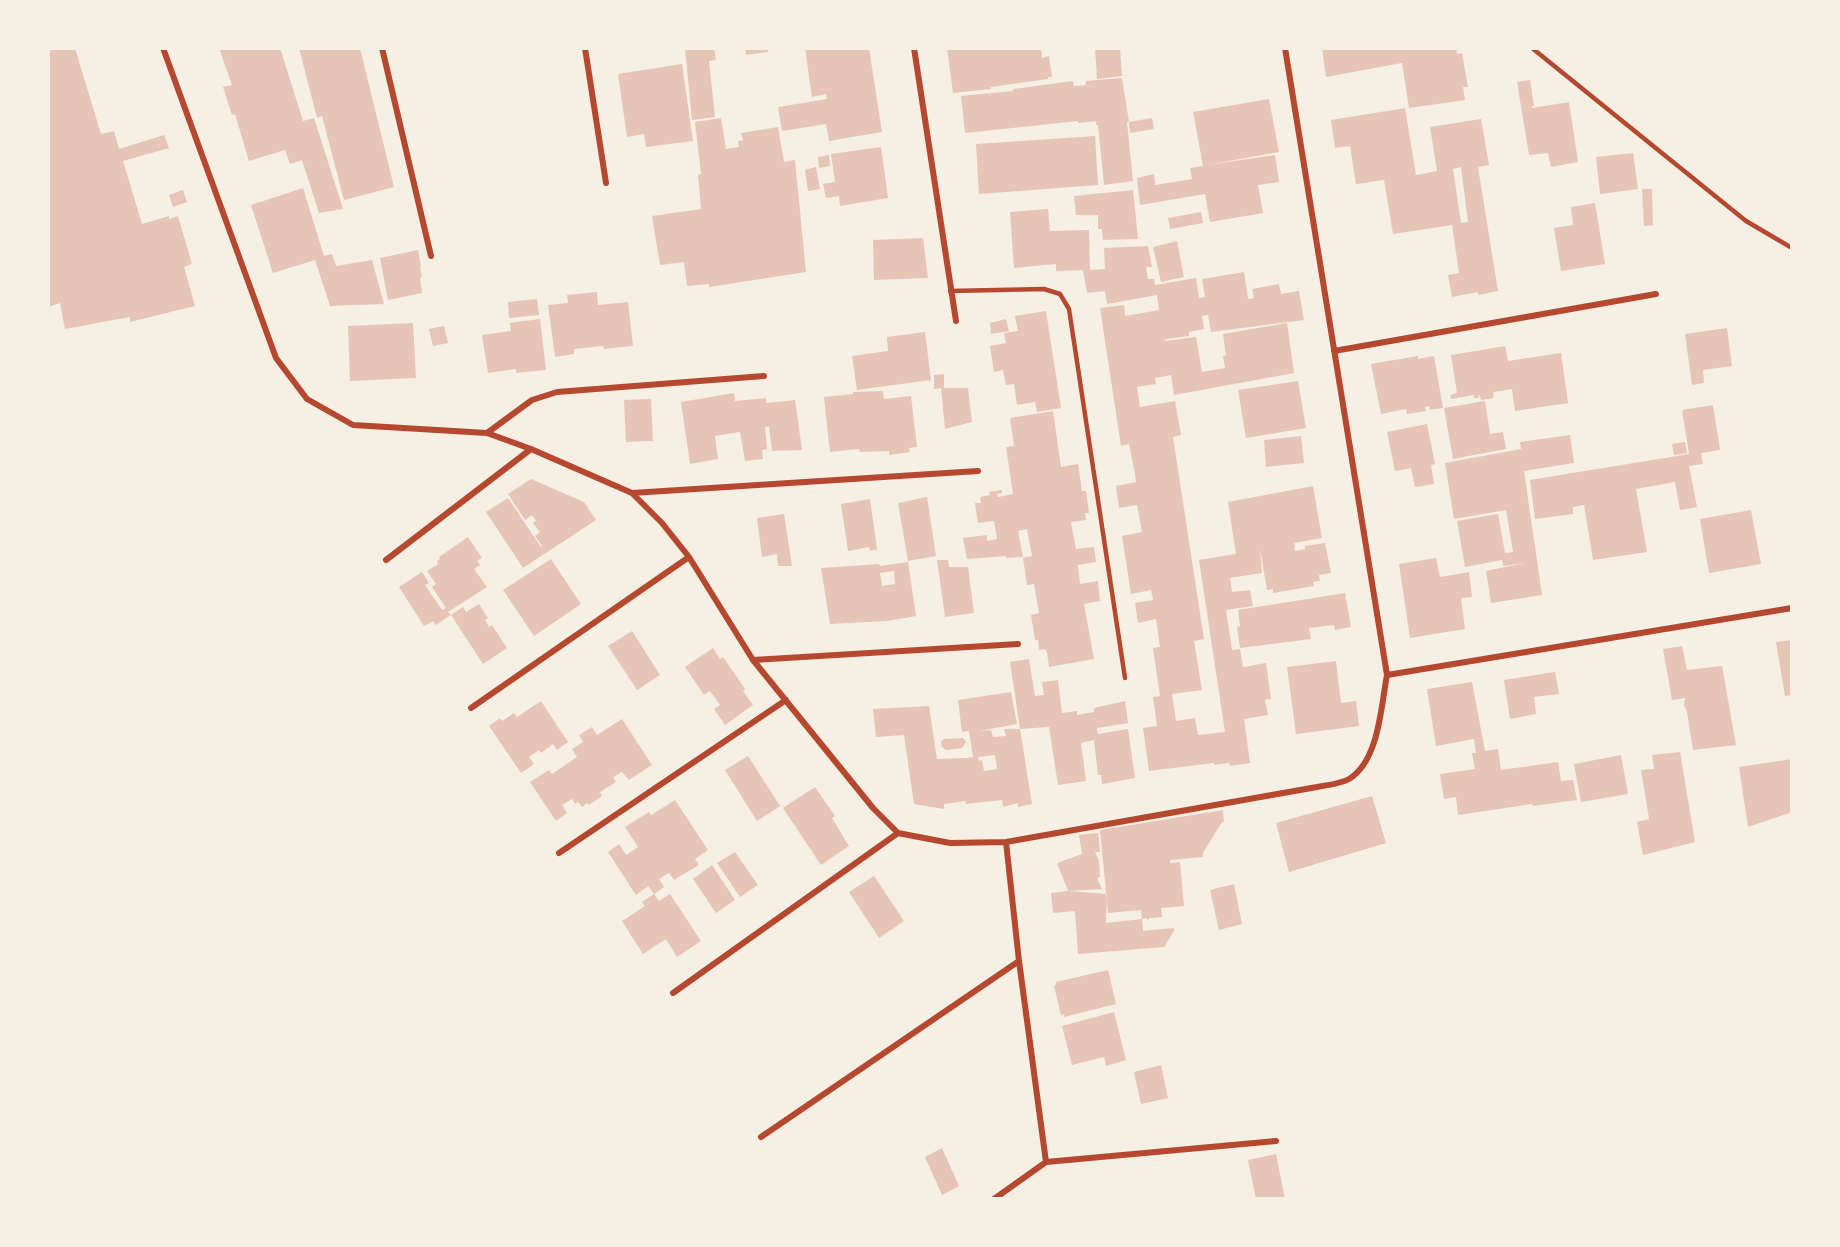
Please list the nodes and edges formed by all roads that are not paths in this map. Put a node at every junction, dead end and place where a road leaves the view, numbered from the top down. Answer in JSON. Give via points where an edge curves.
{"nodes":[{"id":1,"x":163,"y":48,"type":"edge"},
{"id":2,"x":382,"y":48,"type":"edge"},
{"id":3,"x":585,"y":48,"type":"edge"},
{"id":4,"x":914,"y":48,"type":"edge"},
{"id":5,"x":1286,"y":48,"type":"edge"},
{"id":6,"x":1532,"y":48,"type":"edge"},
{"id":7,"x":606,"y":183,"type":"dead end"},
{"id":8,"x":1792,"y":248,"type":"edge"},
{"id":9,"x":431,"y":256,"type":"dead end"},
{"id":10,"x":950,"y":291,"type":"junction"},
{"id":11,"x":1656,"y":294,"type":"dead end"},
{"id":12,"x":956,"y":321,"type":"dead end"},
{"id":13,"x":1334,"y":351,"type":"junction"},
{"id":14,"x":764,"y":376,"type":"dead end"},
{"id":15,"x":487,"y":433,"type":"junction"},
{"id":16,"x":531,"y":449,"type":"junction"},
{"id":17,"x":978,"y":471,"type":"dead end"},
{"id":18,"x":632,"y":494,"type":"junction"},
{"id":19,"x":689,"y":557,"type":"junction"},
{"id":20,"x":386,"y":560,"type":"dead end"},
{"id":21,"x":1792,"y":608,"type":"edge"},
{"id":22,"x":1018,"y":644,"type":"dead end"},
{"id":23,"x":753,"y":660,"type":"junction"},
{"id":24,"x":1386,"y":675,"type":"junction"},
{"id":25,"x":1125,"y":678,"type":"dead end"},
{"id":26,"x":786,"y":700,"type":"junction"},
{"id":27,"x":471,"y":708,"type":"dead end"},
{"id":28,"x":898,"y":833,"type":"junction"},
{"id":29,"x":1006,"y":842,"type":"junction"},
{"id":30,"x":559,"y":853,"type":"dead end"},
{"id":31,"x":1019,"y":961,"type":"junction"},
{"id":32,"x":673,"y":993,"type":"dead end"},
{"id":33,"x":761,"y":1137,"type":"dead end"},
{"id":34,"x":1276,"y":1141,"type":"dead end"},
{"id":35,"x":1046,"y":1162,"type":"junction"},
{"id":36,"x":994,"y":1199,"type":"edge"}],
"edges":[{"from":1,"to":15,"type":"street","via":[[276,358],[307,399],[352,425]]},
{"from":2,"to":9,"type":"street"},
{"from":3,"to":7,"type":"street"},
{"from":4,"to":10,"type":"street"},
{"from":5,"to":13,"type":"street"},
{"from":6,"to":8,"type":"lane","via":[[1746,221]]},
{"from":10,"to":12,"type":"street"},
{"from":10,"to":25,"type":"lane","via":[[1044,289],[1060,294],[1070,309]]},
{"from":11,"to":13,"type":"street"},
{"from":13,"to":24,"type":"street"},
{"from":14,"to":15,"type":"street","via":[[557,392],[532,400]]},
{"from":15,"to":16,"type":"street"},
{"from":16,"to":18,"type":"street"},
{"from":16,"to":20,"type":"street"},
{"from":17,"to":18,"type":"street"},
{"from":18,"to":19,"type":"street"},
{"from":19,"to":23,"type":"street"},
{"from":19,"to":27,"type":"street"},
{"from":21,"to":24,"type":"street"},
{"from":22,"to":23,"type":"street"},
{"from":23,"to":26,"type":"street"},
{"from":24,"to":29,"type":"street","via":[[1375,739],[1366,764],[1348,779],[1317,788]]},
{"from":26,"to":28,"type":"street","via":[[873,808]]},
{"from":26,"to":30,"type":"street"},
{"from":28,"to":29,"type":"street","via":[[950,843]]},
{"from":28,"to":32,"type":"street"},
{"from":29,"to":31,"type":"street"},
{"from":31,"to":33,"type":"street"},
{"from":31,"to":35,"type":"street"},
{"from":34,"to":35,"type":"street"},
{"from":35,"to":36,"type":"street"}]}
